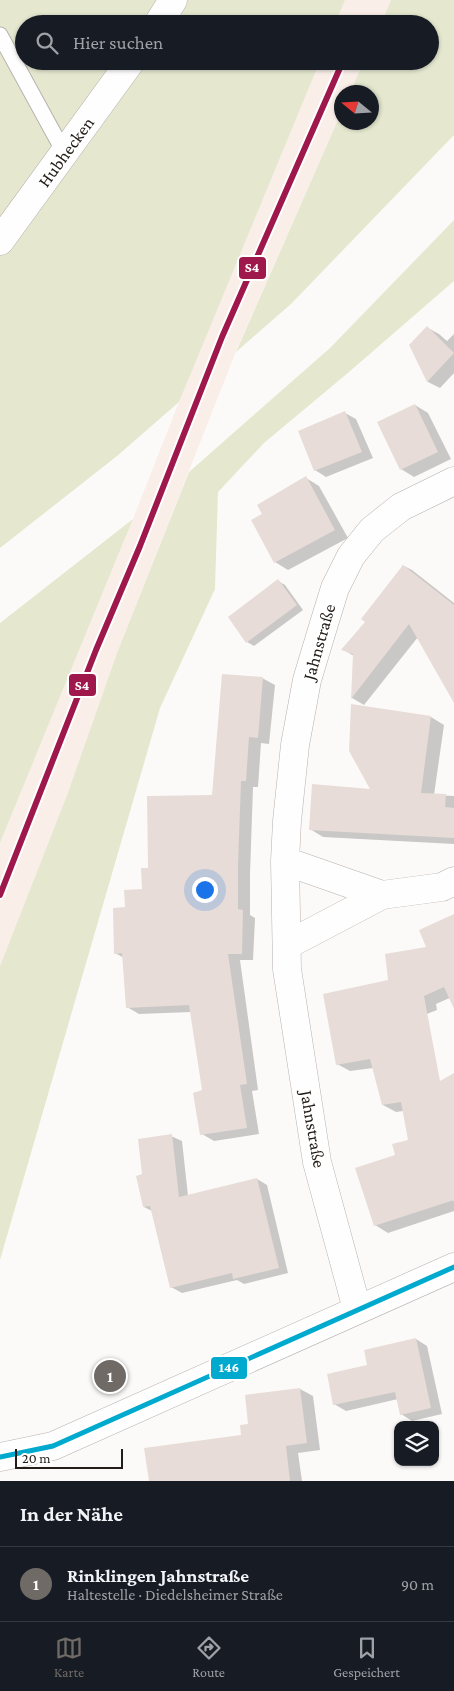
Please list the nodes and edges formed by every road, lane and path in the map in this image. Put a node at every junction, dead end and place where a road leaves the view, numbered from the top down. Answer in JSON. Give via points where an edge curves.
{"nodes":[{"id":1,"x":173,"y":0,"type":"edge"},
{"id":2,"x":164,"y":15,"type":"edge"},
{"id":3,"x":0,"y":35,"type":"edge"},
{"id":4,"x":15,"y":62,"type":"edge"},
{"id":5,"x":19,"y":70,"type":"edge"},
{"id":6,"x":125,"y":70,"type":"edge"},
{"id":7,"x":65,"y":154,"type":"junction"},
{"id":8,"x":0,"y":242,"type":"edge"},
{"id":9,"x":454,"y":481,"type":"edge"},
{"id":10,"x":285,"y":862,"type":"junction"},
{"id":11,"x":454,"y":881,"type":"edge"},
{"id":12,"x":382,"y":895,"type":"junction"},
{"id":13,"x":287,"y":945,"type":"junction"},
{"id":14,"x":454,"y":1267,"type":"edge"},
{"id":15,"x":357,"y":1309,"type":"junction"},
{"id":16,"x":0,"y":1457,"type":"edge"}],
"edges":[{"from":1,"to":2,"type":"street"},
{"from":3,"to":4,"type":"lane"},
{"from":5,"to":7,"type":"lane"},
{"from":6,"to":7,"type":"street","name":"Hubhecken"},
{"from":7,"to":8,"type":"street","name":"Hubhecken"},
{"from":9,"to":10,"type":"street","name":"Jahnstraße","via":[[401,507],[372,530],[351,556],[335,588],[307,680],[295,745]]},
{"from":10,"to":12,"type":"street"},
{"from":10,"to":13,"type":"street","name":"Jahnstraße"},
{"from":11,"to":12,"type":"street","via":[[442,887]]},
{"from":12,"to":13,"type":"street"},
{"from":13,"to":15,"type":"street","name":"Jahnstraße","via":[[287,969],[317,1162]]},
{"from":14,"to":15,"type":"street"},
{"from":15,"to":16,"type":"street","via":[[53,1446]]}]}
